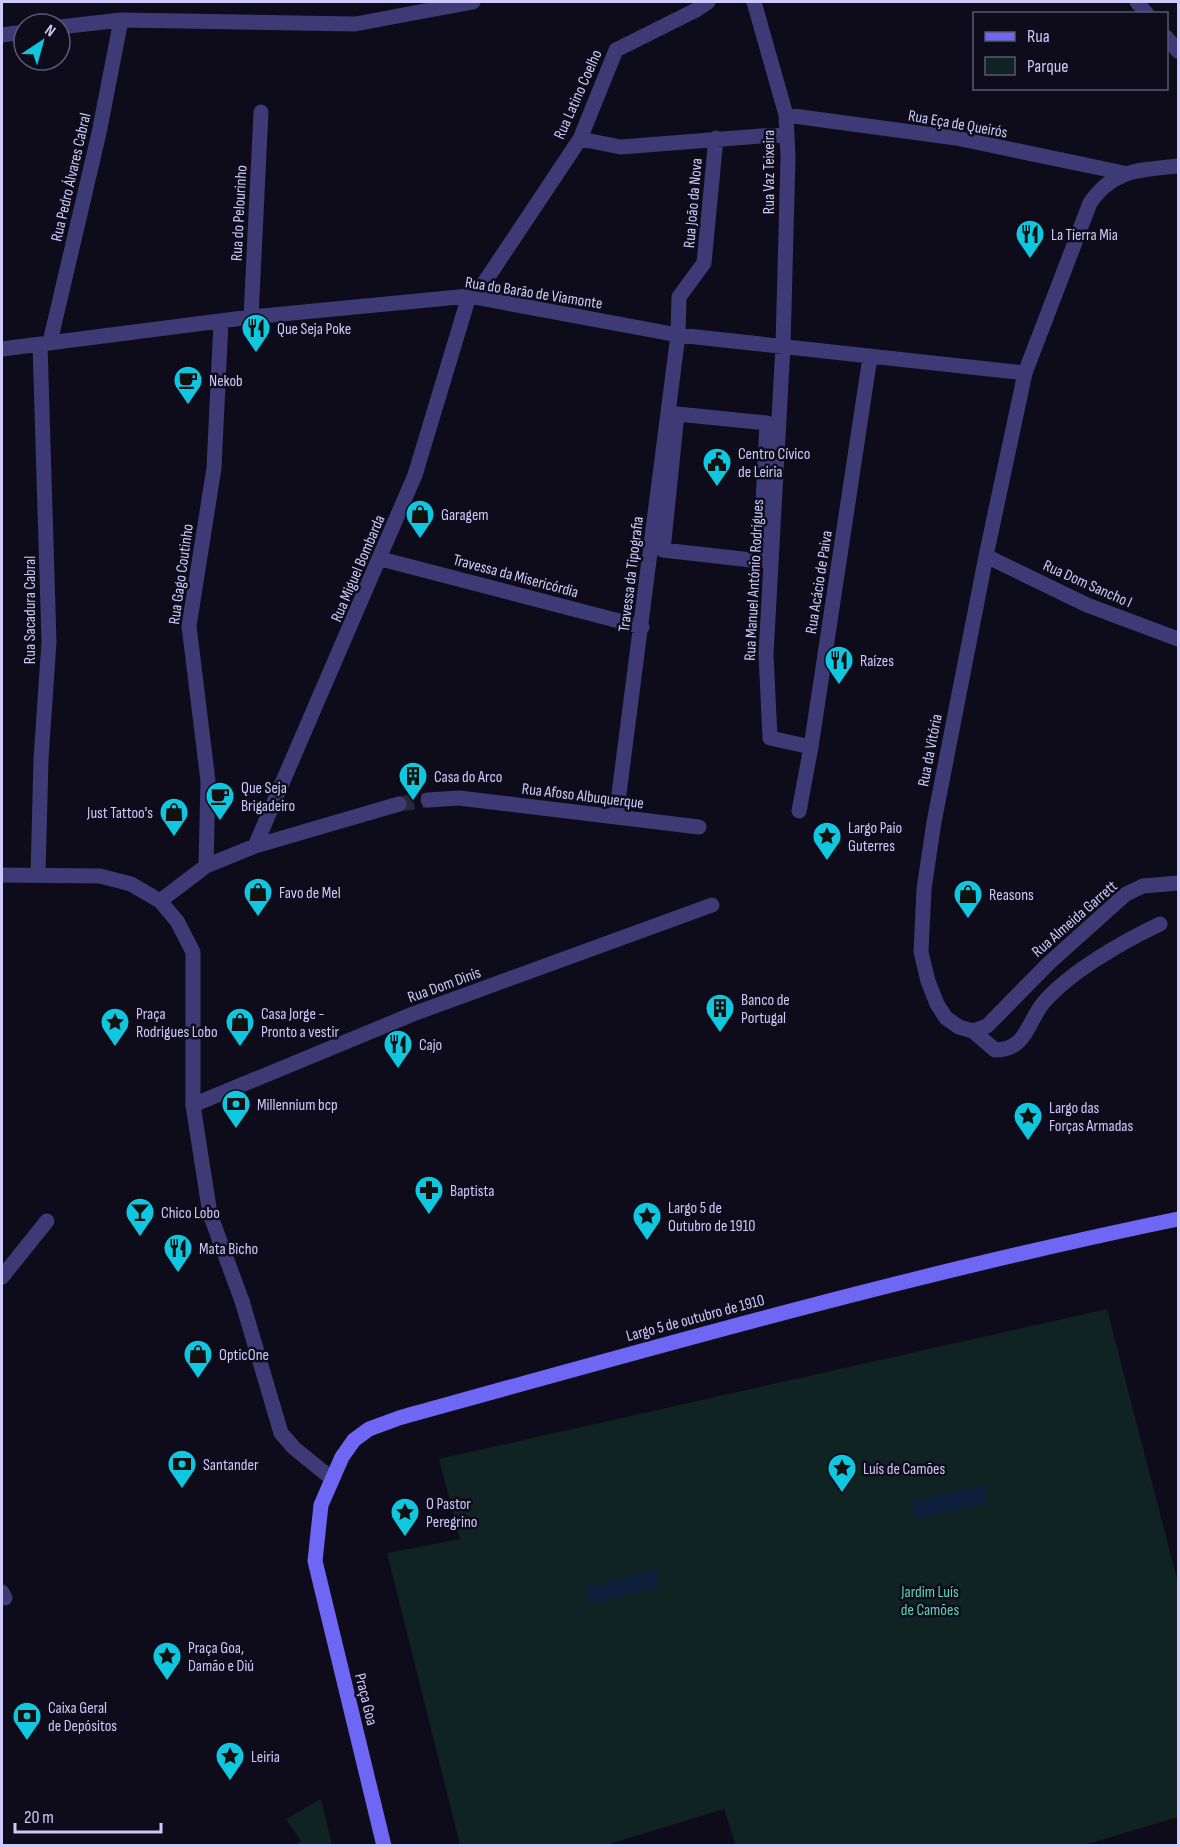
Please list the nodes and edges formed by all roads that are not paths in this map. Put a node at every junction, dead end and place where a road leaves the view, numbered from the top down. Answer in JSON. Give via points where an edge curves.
{"nodes":[{"id":1,"x":473,"y":2,"type":"edge"},
{"id":2,"x":708,"y":2,"type":"edge"},
{"id":3,"x":754,"y":2,"type":"edge"},
{"id":4,"x":121,"y":20,"type":"junction"},
{"id":5,"x":72,"y":26,"type":"edge"},
{"id":6,"x":1168,"y":37,"type":"edge"},
{"id":7,"x":1179,"y":51,"type":"edge"},
{"id":8,"x":261,"y":112,"type":"dead end"},
{"id":9,"x":786,"y":115,"type":"junction"},
{"id":10,"x":787,"y":134,"type":"junction"},
{"id":11,"x":716,"y":138,"type":"junction"},
{"id":12,"x":580,"y":139,"type":"junction"},
{"id":13,"x":1179,"y":166,"type":"edge"},
{"id":14,"x":1124,"y":173,"type":"junction"},
{"id":15,"x":469,"y":296,"type":"junction"},
{"id":16,"x":251,"y":317,"type":"junction"},
{"id":17,"x":220,"y":322,"type":"junction"},
{"id":18,"x":678,"y":335,"type":"junction"},
{"id":19,"x":45,"y":343,"type":"junction"},
{"id":20,"x":783,"y":346,"type":"junction"},
{"id":21,"x":2,"y":349,"type":"edge"},
{"id":22,"x":870,"y":357,"type":"junction"},
{"id":23,"x":1025,"y":373,"type":"junction"},
{"id":24,"x":767,"y":423,"type":"joint"},
{"id":25,"x":986,"y":556,"type":"junction"},
{"id":26,"x":381,"y":559,"type":"junction"},
{"id":27,"x":642,"y":627,"type":"junction"},
{"id":28,"x":1179,"y":639,"type":"edge"},
{"id":29,"x":811,"y":747,"type":"junction"},
{"id":30,"x":428,"y":800,"type":"tunnel mouth"},
{"id":31,"x":399,"y":804,"type":"tunnel mouth"},
{"id":32,"x":799,"y":812,"type":"dead end"},
{"id":33,"x":616,"y":817,"type":"junction"},
{"id":34,"x":699,"y":827,"type":"dead end"},
{"id":35,"x":255,"y":846,"type":"junction"},
{"id":36,"x":206,"y":866,"type":"junction"},
{"id":37,"x":2,"y":875,"type":"edge"},
{"id":38,"x":38,"y":875,"type":"junction"},
{"id":39,"x":1179,"y":883,"type":"edge"},
{"id":40,"x":159,"y":901,"type":"junction"},
{"id":41,"x":712,"y":905,"type":"dead end"},
{"id":42,"x":1160,"y":924,"type":"dead end"},
{"id":43,"x":973,"y":1032,"type":"junction"},
{"id":44,"x":193,"y":1105,"type":"junction"},
{"id":45,"x":1179,"y":1219,"type":"edge"},
{"id":46,"x":47,"y":1221,"type":"dead end"},
{"id":47,"x":2,"y":1277,"type":"edge"},
{"id":48,"x":331,"y":1478,"type":"junction"},
{"id":49,"x":315,"y":1560,"type":"joint"},
{"id":50,"x":384,"y":1845,"type":"edge"}],
"edges":[{"from":1,"to":4,"type":"street","via":[[355,24]]},
{"from":2,"to":12,"type":"street","name":"Rua Latino Coelho","via":[[616,50]]},
{"from":3,"to":9,"type":"street","name":"Rua Vaz Teixeira"},
{"from":4,"to":5,"type":"street"},
{"from":4,"to":19,"type":"street","name":"Rua Pedro Álvares Cabral","via":[[99,133]]},
{"from":6,"to":7,"type":"street"},
{"from":8,"to":16,"type":"street","name":"Rua do Pelourinho"},
{"from":9,"to":10,"type":"street","name":"Rua Vaz Teixeira"},
{"from":9,"to":14,"type":"street","name":"Rua Eça de Queirós","via":[[956,138]]},
{"from":10,"to":11,"type":"street"},
{"from":10,"to":20,"type":"street","name":"Rua Vaz Teixeira"},
{"from":11,"to":12,"type":"street","via":[[621,147]]},
{"from":11,"to":18,"type":"street","name":"Rua João da Nova","via":[[704,263],[678,297]]},
{"from":12,"to":15,"type":"street","name":"Rua Latino Coelho","via":[[484,283]]},
{"from":13,"to":14,"type":"street"},
{"from":14,"to":23,"type":"street","name":"Rua da Vitória","via":[[1097,192],[1090,203]]},
{"from":15,"to":16,"type":"street","name":"Rua do Barão de Viamonte"},
{"from":15,"to":18,"type":"street","name":"Rua do Barão de Viamonte"},
{"from":15,"to":26,"type":"street","name":"Rua Miguel Bombarda","via":[[415,475]]},
{"from":16,"to":17,"type":"street","name":"Rua do Barão de Viamonte"},
{"from":17,"to":19,"type":"street","name":"Rua do Barão de Viamonte"},
{"from":17,"to":36,"type":"street","name":"Rua Gago Coutinho","via":[[214,468],[189,626],[208,782]]},
{"from":18,"to":20,"type":"street","name":"Rua do Barão de Viamonte"},
{"from":18,"to":27,"type":"street","name":"Travessa da Tipografia"},
{"from":19,"to":21,"type":"street","name":"Rua do Barão de Viamonte"},
{"from":19,"to":38,"type":"street","name":"Rua Sacadura Cabral","via":[[49,642]]},
{"from":20,"to":22,"type":"street","name":"Rua do Barão de Viamonte"},
{"from":20,"to":29,"type":"street","name":"Rua Manuel António Rodrigues","via":[[766,654],[770,738]]},
{"from":22,"to":23,"type":"street","name":"Rua do Barão de Viamonte"},
{"from":22,"to":29,"type":"street","name":"Rua Acácio de Paiva"},
{"from":23,"to":25,"type":"street","name":"Rua da Vitória"},
{"from":24,"to":24,"type":"street","via":[[760,561],[663,550],[677,414]]},
{"from":25,"to":28,"type":"street","name":"Rua Dom Sancho I","via":[[1087,605]]},
{"from":25,"to":43,"type":"street","name":"Rua da Vitória","via":[[934,822],[924,889],[921,952],[937,1005],[946,1018]]},
{"from":26,"to":27,"type":"street","name":"Travessa da Misericórdia"},
{"from":26,"to":35,"type":"street","name":"Rua Miguel Bombarda"},
{"from":27,"to":33,"type":"street","name":"Travessa da Tipografia"},
{"from":29,"to":32,"type":"street","name":"Rua Acácio de Paiva"},
{"from":30,"to":33,"type":"street","name":"Rua Afoso Albuquerque","via":[[459,798]]},
{"from":31,"to":35,"type":"street"},
{"from":33,"to":34,"type":"street","name":"Rua Afoso Albuquerque"},
{"from":35,"to":36,"type":"street"},
{"from":36,"to":40,"type":"street"},
{"from":37,"to":38,"type":"street"},
{"from":38,"to":40,"type":"street","via":[[100,876],[131,884]]},
{"from":39,"to":43,"type":"street","name":"Rua Almeida Garrett","via":[[1143,886],[1126,894],[987,1026]]},
{"from":40,"to":44,"type":"street","via":[[177,921],[193,952]]},
{"from":41,"to":44,"type":"street","name":"Rua Dom Dinis","via":[[413,1014]]},
{"from":42,"to":43,"type":"street","via":[[1127,939],[1068,981],[1044,1002],[1021,1041],[1008,1050],[995,1050]]},
{"from":44,"to":48,"type":"street","via":[[210,1214],[242,1301],[281,1433]]},
{"from":45,"to":48,"type":"main road","name":"Largo 5 de outubro de 1910","via":[[1064,1242],[740,1323],[399,1418],[369,1429],[354,1440]]},
{"from":46,"to":47,"type":"street"},
{"from":48,"to":49,"type":"main road","name":"Largo 5 de outubro de 1910","via":[[321,1505]]},
{"from":49,"to":50,"type":"main road","name":"Praça Goa"}]}
